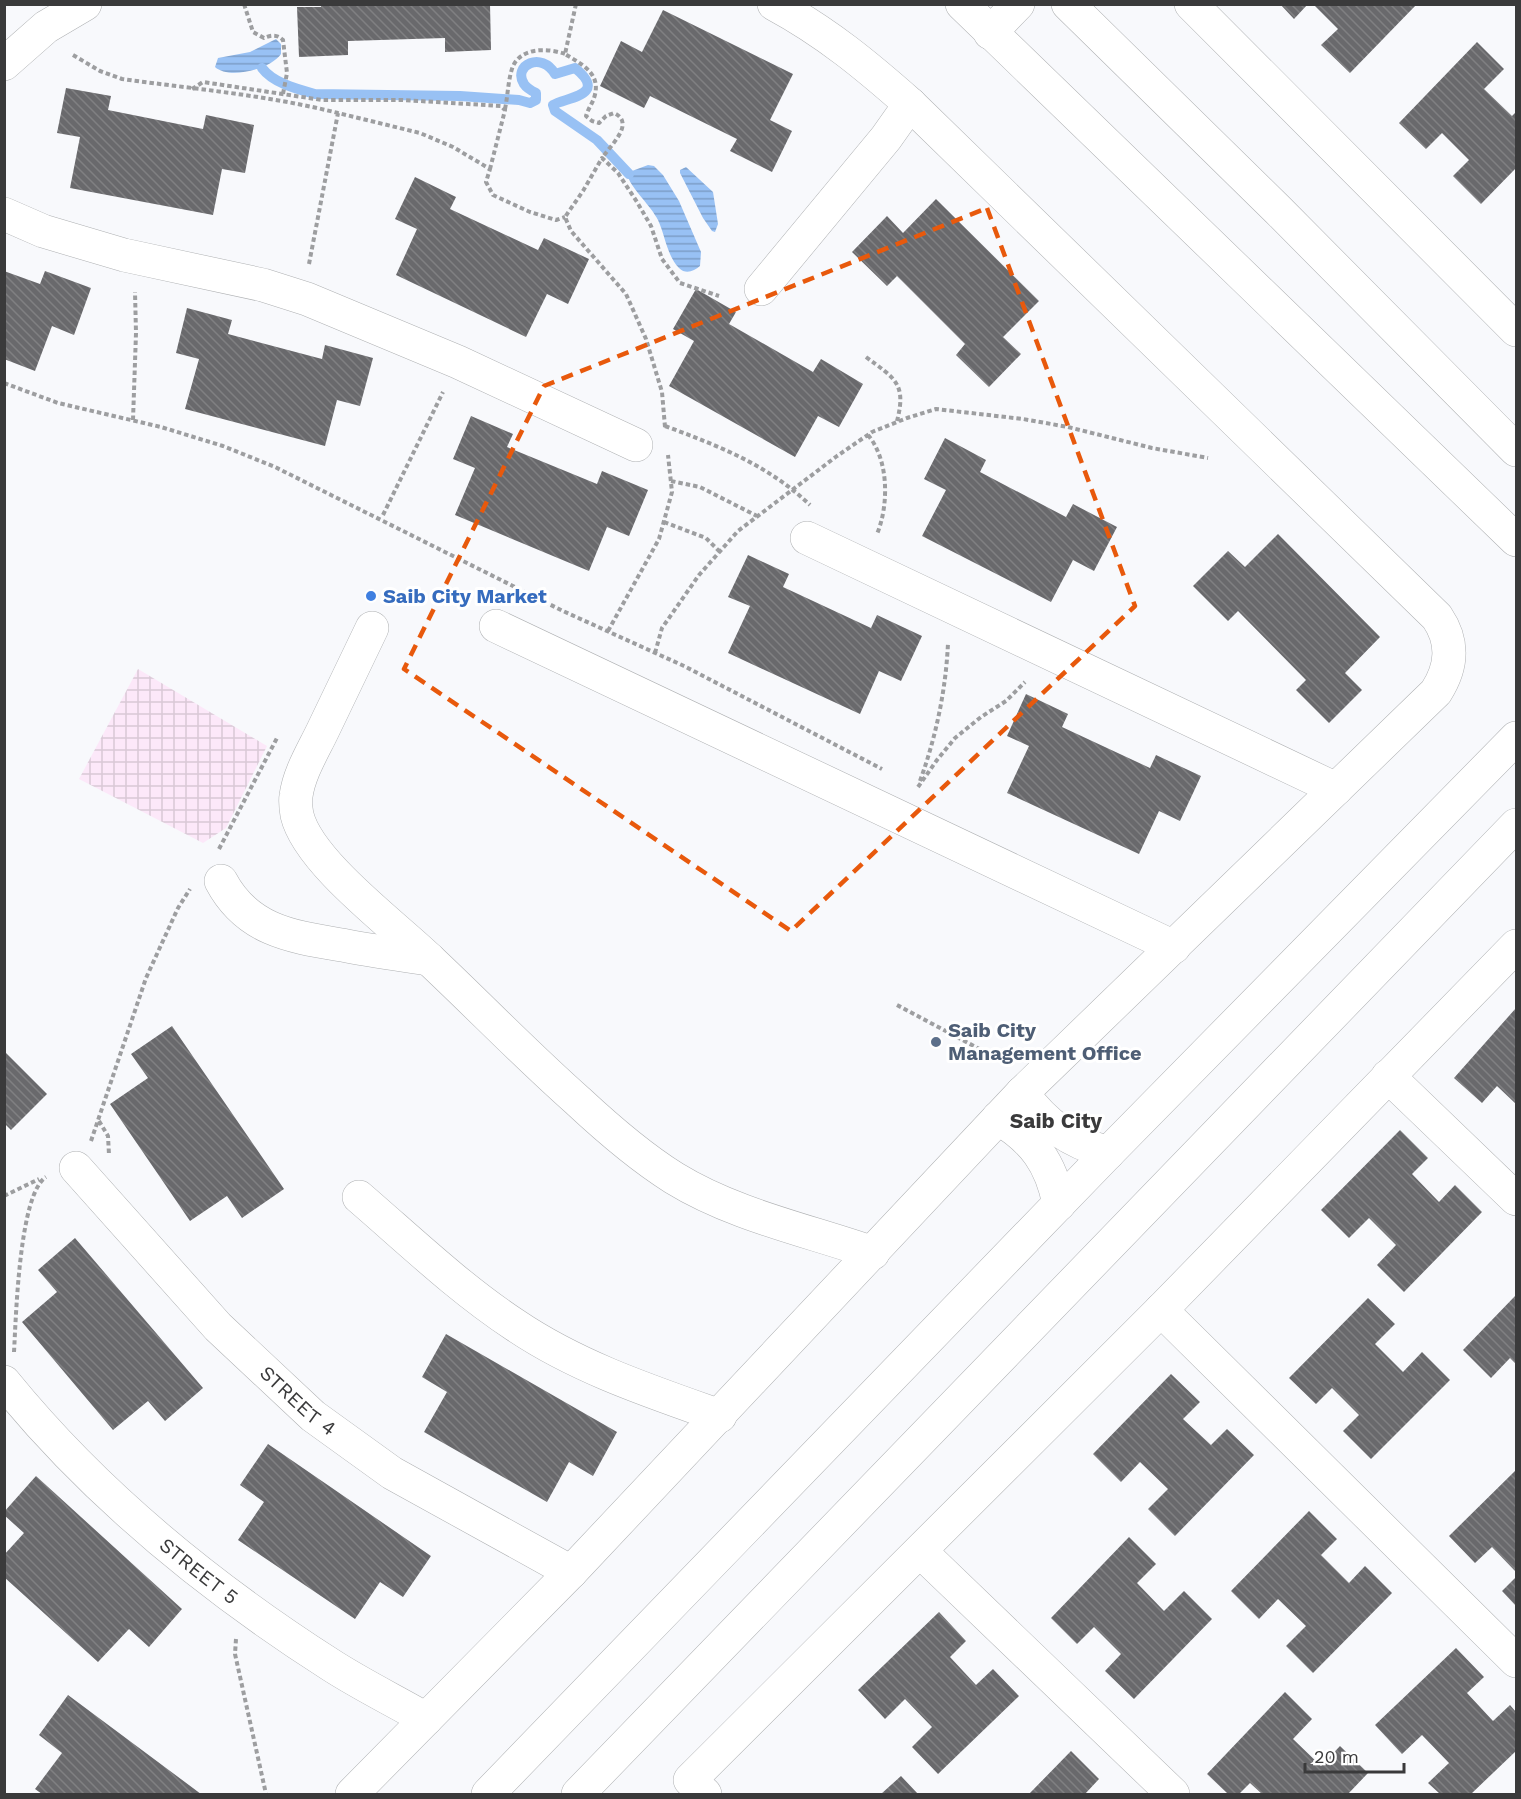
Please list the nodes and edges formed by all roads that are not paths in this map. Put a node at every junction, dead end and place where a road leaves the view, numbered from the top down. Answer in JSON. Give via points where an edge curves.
{"nodes":[{"id":1,"x":86,"y":4,"type":"edge"},
{"id":2,"x":774,"y":4,"type":"edge"},
{"id":3,"x":962,"y":4,"type":"edge"},
{"id":4,"x":1018,"y":4,"type":"edge"},
{"id":5,"x":1068,"y":4,"type":"edge"},
{"id":6,"x":1191,"y":4,"type":"edge"},
{"id":7,"x":990,"y":33,"type":"junction"},
{"id":8,"x":4,"y":64,"type":"edge"},
{"id":9,"x":910,"y":104,"type":"junction"},
{"id":10,"x":4,"y":214,"type":"edge"},
{"id":11,"x":761,"y":289,"type":"dead end"},
{"id":12,"x":1516,"y":330,"type":"edge"},
{"id":13,"x":651,"y":440,"type":"road end"},
{"id":14,"x":1516,"y":450,"type":"edge"},
{"id":15,"x":811,"y":524,"type":"road end"},
{"id":16,"x":1516,"y":540,"type":"edge"},
{"id":17,"x":496,"y":626,"type":"dead end"},
{"id":18,"x":372,"y":628,"type":"dead end"},
{"id":19,"x":1516,"y":738,"type":"edge"},
{"id":20,"x":1336,"y":789,"type":"junction"},
{"id":21,"x":1516,"y":825,"type":"edge"},
{"id":22,"x":210,"y":872,"type":"road end"},
{"id":23,"x":1516,"y":946,"type":"edge"},
{"id":24,"x":1174,"y":947,"type":"junction"},
{"id":25,"x":429,"y":959,"type":"junction"},
{"id":26,"x":1388,"y":1076,"type":"junction"},
{"id":27,"x":1022,"y":1094,"type":"junction"},
{"id":28,"x":998,"y":1119,"type":"junction"},
{"id":29,"x":1108,"y":1153,"type":"junction"},
{"id":30,"x":66,"y":1165,"type":"road end"},
{"id":31,"x":358,"y":1197,"type":"dead end"},
{"id":32,"x":1516,"y":1199,"type":"edge"},
{"id":33,"x":1059,"y":1204,"type":"junction"},
{"id":34,"x":873,"y":1253,"type":"junction"},
{"id":35,"x":1161,"y":1310,"type":"junction"},
{"id":36,"x":9,"y":1370,"type":"edge"},
{"id":37,"x":720,"y":1416,"type":"junction"},
{"id":38,"x":920,"y":1551,"type":"junction"},
{"id":39,"x":571,"y":1572,"type":"junction"},
{"id":40,"x":1516,"y":1662,"type":"edge"},
{"id":41,"x":426,"y":1719,"type":"junction"},
{"id":42,"x":352,"y":1794,"type":"edge"},
{"id":43,"x":488,"y":1794,"type":"edge"},
{"id":44,"x":578,"y":1794,"type":"edge"},
{"id":45,"x":705,"y":1794,"type":"edge"},
{"id":46,"x":1173,"y":1794,"type":"edge"}],
"edges":[{"from":1,"to":8,"type":"street","via":[[46,27]]},
{"from":2,"to":9,"type":"street","via":[[856,56]]},
{"from":3,"to":7,"type":"street"},
{"from":4,"to":7,"type":"street"},
{"from":5,"to":14,"type":"street"},
{"from":6,"to":12,"type":"street"},
{"from":7,"to":16,"type":"street"},
{"from":9,"to":11,"type":"street"},
{"from":9,"to":20,"type":"street","via":[[1442,624],[1450,654],[1446,675],[1436,692]]},
{"from":10,"to":13,"type":"street","via":[[43,231],[124,255],[263,285],[307,299]]},
{"from":15,"to":20,"type":"street"},
{"from":17,"to":24,"type":"street"},
{"from":18,"to":25,"type":"street","via":[[301,779],[297,814],[324,860]]},
{"from":19,"to":29,"type":"street"},
{"from":20,"to":24,"type":"street"},
{"from":21,"to":44,"type":"street"},
{"from":22,"to":25,"type":"street","via":[[243,912],[283,934]]},
{"from":23,"to":26,"type":"street"},
{"from":24,"to":27,"type":"street"},
{"from":25,"to":34,"type":"street","via":[[618,1138],[673,1177],[725,1204]]},
{"from":26,"to":32,"type":"street"},
{"from":26,"to":35,"type":"street"},
{"from":27,"to":28,"type":"street"},
{"from":27,"to":29,"type":"street","via":[[1068,1138]]},
{"from":28,"to":33,"type":"street","via":[[1028,1140],[1040,1154],[1049,1169]]},
{"from":28,"to":34,"type":"street"},
{"from":29,"to":33,"type":"street"},
{"from":30,"to":39,"type":"street","name":"STREET 4","via":[[219,1327],[313,1416],[392,1473]]},
{"from":31,"to":37,"type":"street","via":[[466,1290],[516,1326],[618,1380]]},
{"from":33,"to":43,"type":"street"},
{"from":34,"to":37,"type":"street"},
{"from":35,"to":38,"type":"street"},
{"from":35,"to":40,"type":"street"},
{"from":36,"to":41,"type":"street","name":"STREET 5","via":[[81,1467],[144,1527],[259,1616],[332,1666]]},
{"from":37,"to":39,"type":"street"},
{"from":38,"to":45,"type":"street","via":[[690,1780]]},
{"from":38,"to":46,"type":"street"},
{"from":39,"to":41,"type":"street"},
{"from":41,"to":42,"type":"street"}]}
